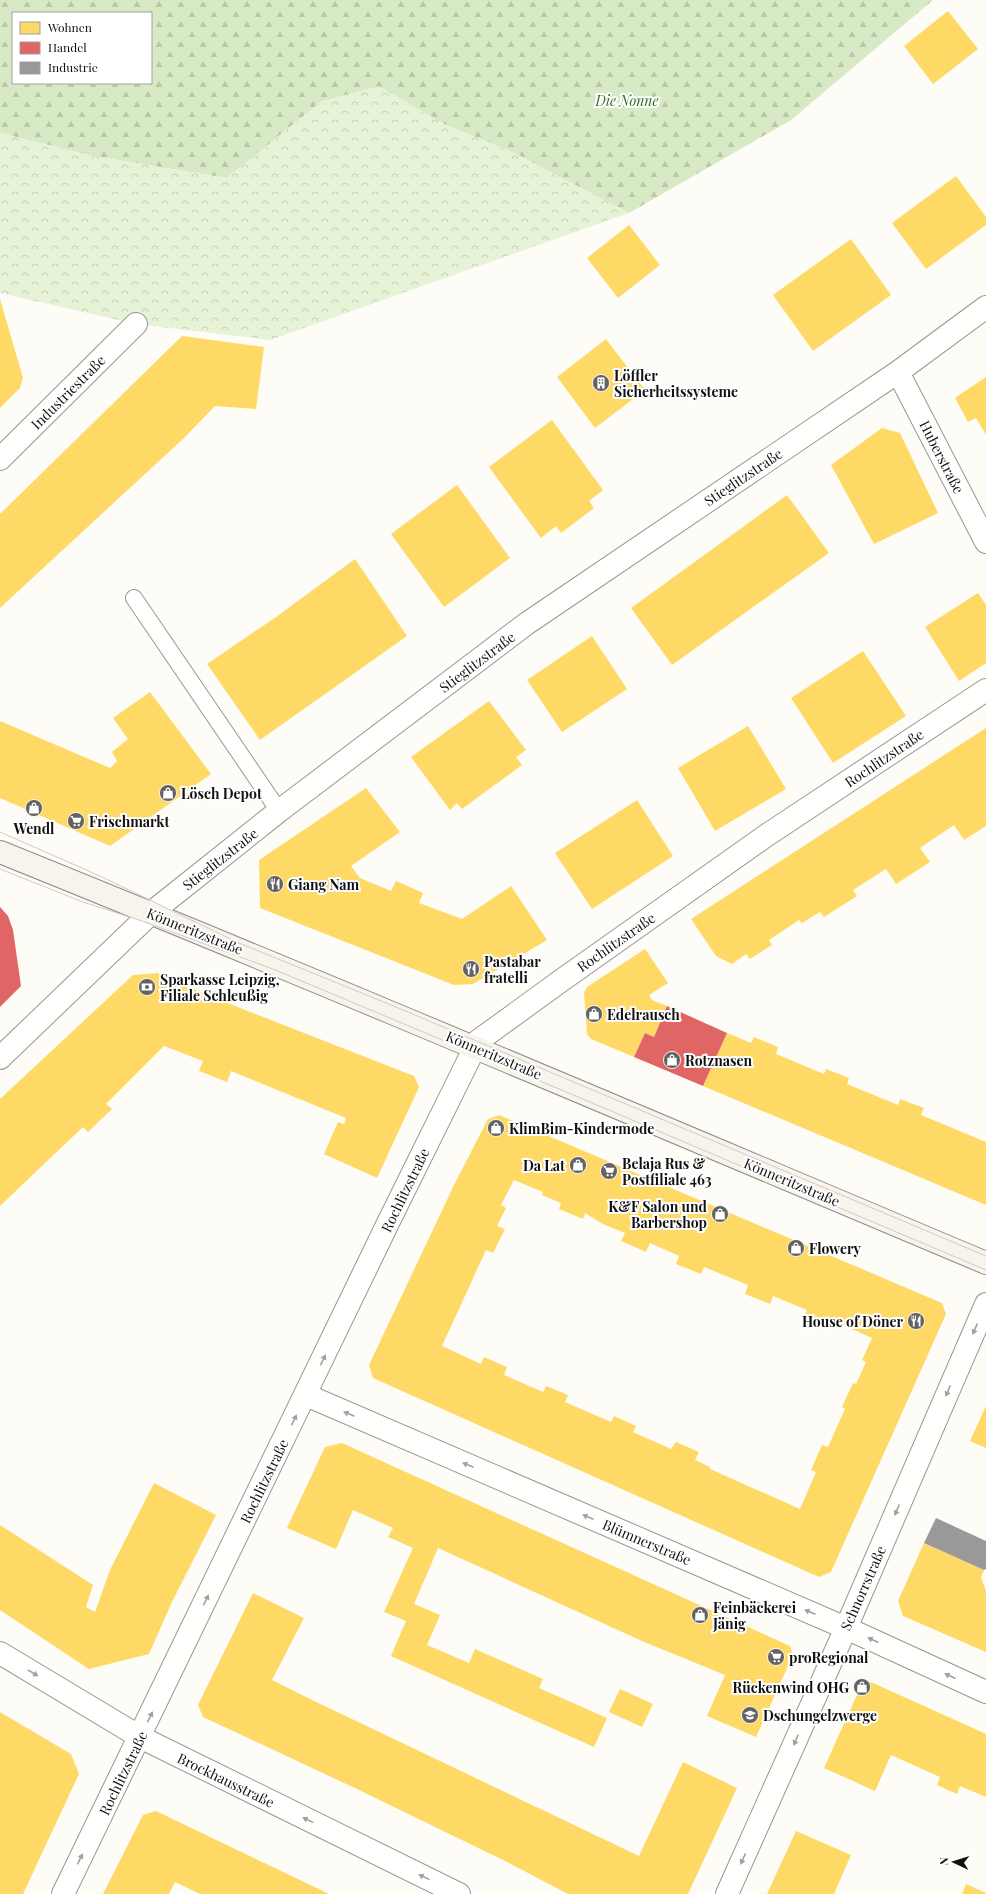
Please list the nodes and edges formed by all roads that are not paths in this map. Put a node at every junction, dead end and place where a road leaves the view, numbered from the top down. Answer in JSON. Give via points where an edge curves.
{"nodes":[{"id":1,"x":986,"y":307,"type":"edge"},
{"id":2,"x":136,"y":324,"type":"dead end"},
{"id":3,"x":898,"y":372,"type":"junction"},
{"id":4,"x":0,"y":459,"type":"edge"},
{"id":5,"x":986,"y":542,"type":"edge"},
{"id":6,"x":134,"y":598,"type":"dead end"},
{"id":7,"x":986,"y":690,"type":"edge"},
{"id":8,"x":279,"y":811,"type":"junction"},
{"id":9,"x":0,"y":852,"type":"edge"},
{"id":10,"x":151,"y":913,"type":"junction"},
{"id":11,"x":474,"y":1047,"type":"junction"},
{"id":12,"x":0,"y":1058,"type":"edge"},
{"id":13,"x":986,"y":1263,"type":"edge"},
{"id":14,"x":986,"y":1304,"type":"edge"},
{"id":15,"x":306,"y":1395,"type":"junction"},
{"id":16,"x":846,"y":1628,"type":"junction"},
{"id":17,"x":0,"y":1653,"type":"edge"},
{"id":18,"x":986,"y":1692,"type":"edge"},
{"id":19,"x":140,"y":1737,"type":"junction"},
{"id":20,"x":63,"y":1894,"type":"edge"},
{"id":21,"x":459,"y":1894,"type":"edge"},
{"id":22,"x":727,"y":1894,"type":"edge"}],
"edges":[{"from":1,"to":3,"type":"street","name":"Stieglitzstraße"},
{"from":2,"to":4,"type":"street","name":"Industriestraße"},
{"from":3,"to":5,"type":"street","name":"Huberstraße"},
{"from":3,"to":8,"type":"street","name":"Stieglitzstraße","via":[[526,624]]},
{"from":6,"to":8,"type":"lane"},
{"from":7,"to":11,"type":"street","name":"Rochlitzstraße","via":[[767,835],[562,980]]},
{"from":8,"to":10,"type":"street","name":"Stieglitzstraße"},
{"from":9,"to":10,"type":"main road","name":"Könneritzstraße"},
{"from":10,"to":11,"type":"main road","name":"Könneritzstraße"},
{"from":10,"to":12,"type":"street","name":"Stieglitzstraße"},
{"from":11,"to":13,"type":"main road","name":"Könneritzstraße"},
{"from":15,"to":11,"type":"street","name":"Rochlitzstraße","one_way":true},
{"from":14,"to":16,"type":"street","name":"Schnorrstraße","one_way":true},
{"from":16,"to":15,"type":"street","name":"Blümnerstraße","one_way":true},
{"from":19,"to":15,"type":"street","name":"Rochlitzstraße","one_way":true},
{"from":18,"to":16,"type":"street","name":"Blümnerstraße","one_way":true},
{"from":16,"to":22,"type":"street","name":"Schnorrstraße","one_way":true},
{"from":17,"to":19,"type":"street","name":"Brockhausstraße","one_way":true},
{"from":20,"to":19,"type":"street","name":"Rochlitzstraße","one_way":true},
{"from":21,"to":19,"type":"street","name":"Brockhausstraße","one_way":true}]}
